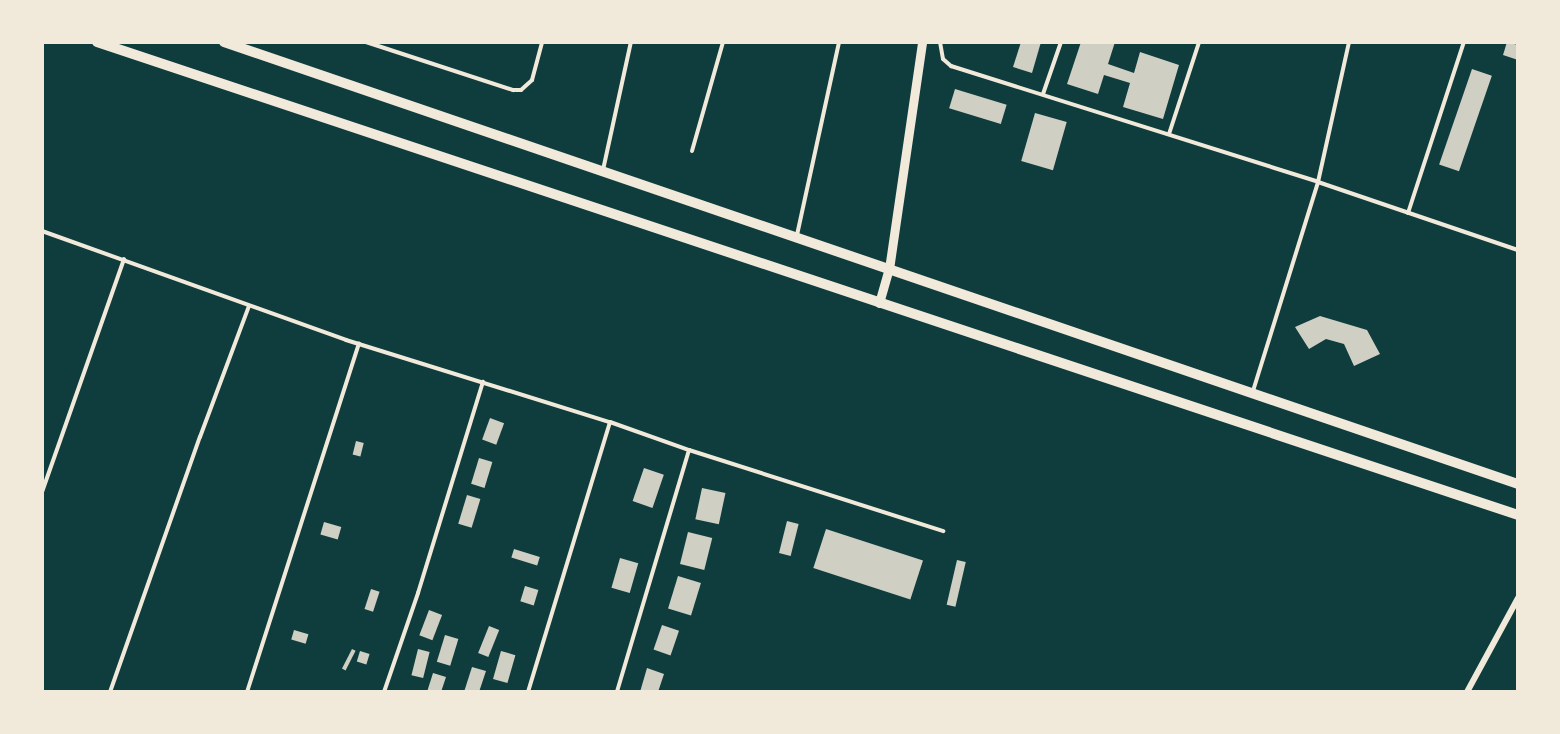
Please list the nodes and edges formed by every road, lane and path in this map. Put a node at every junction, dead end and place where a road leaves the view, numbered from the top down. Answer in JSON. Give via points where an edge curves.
{"nodes":[{"id":1,"x":97,"y":42,"type":"edge"},
{"id":2,"x":224,"y":42,"type":"edge"},
{"id":3,"x":366,"y":42,"type":"edge"},
{"id":4,"x":542,"y":42,"type":"edge"},
{"id":5,"x":631,"y":42,"type":"edge"},
{"id":6,"x":723,"y":42,"type":"edge"},
{"id":7,"x":837,"y":42,"type":"edge"},
{"id":8,"x":922,"y":42,"type":"edge"},
{"id":9,"x":940,"y":42,"type":"edge"},
{"id":10,"x":1061,"y":42,"type":"edge"},
{"id":11,"x":1199,"y":42,"type":"edge"},
{"id":12,"x":1349,"y":42,"type":"edge"},
{"id":13,"x":1464,"y":42,"type":"edge"},
{"id":14,"x":1043,"y":94,"type":"junction"},
{"id":15,"x":1169,"y":134,"type":"junction"},
{"id":16,"x":692,"y":151,"type":"dead end"},
{"id":17,"x":602,"y":172,"type":"junction"},
{"id":18,"x":1318,"y":182,"type":"junction"},
{"id":19,"x":1408,"y":213,"type":"junction"},
{"id":20,"x":42,"y":231,"type":"edge"},
{"id":21,"x":796,"y":239,"type":"junction"},
{"id":22,"x":1518,"y":250,"type":"edge"},
{"id":23,"x":124,"y":259,"type":"junction"},
{"id":24,"x":889,"y":269,"type":"junction"},
{"id":25,"x":879,"y":303,"type":"junction"},
{"id":26,"x":249,"y":306,"type":"junction"},
{"id":27,"x":358,"y":344,"type":"junction"},
{"id":28,"x":483,"y":382,"type":"junction"},
{"id":29,"x":1252,"y":393,"type":"junction"},
{"id":30,"x":610,"y":422,"type":"junction"},
{"id":31,"x":689,"y":450,"type":"junction"},
{"id":32,"x":1518,"y":484,"type":"edge"},
{"id":33,"x":42,"y":492,"type":"edge"},
{"id":34,"x":1518,"y":515,"type":"edge"},
{"id":35,"x":943,"y":531,"type":"dead end"},
{"id":36,"x":1518,"y":598,"type":"edge"},
{"id":37,"x":110,"y":692,"type":"edge"},
{"id":38,"x":247,"y":692,"type":"edge"},
{"id":39,"x":384,"y":692,"type":"edge"},
{"id":40,"x":528,"y":692,"type":"edge"},
{"id":41,"x":617,"y":692,"type":"edge"},
{"id":42,"x":1467,"y":692,"type":"edge"}],
"edges":[{"from":1,"to":25,"type":"main road"},
{"from":2,"to":17,"type":"main road"},
{"from":3,"to":4,"type":"lane","via":[[513,90],[521,90],[532,80]]},
{"from":5,"to":17,"type":"lane"},
{"from":6,"to":16,"type":"lane"},
{"from":7,"to":21,"type":"lane"},
{"from":8,"to":24,"type":"street"},
{"from":9,"to":14,"type":"lane","via":[[943,59],[951,66]]},
{"from":10,"to":14,"type":"lane"},
{"from":11,"to":15,"type":"lane"},
{"from":12,"to":18,"type":"lane"},
{"from":13,"to":19,"type":"lane"},
{"from":14,"to":15,"type":"lane"},
{"from":15,"to":18,"type":"lane"},
{"from":17,"to":21,"type":"main road"},
{"from":18,"to":19,"type":"lane"},
{"from":18,"to":29,"type":"lane"},
{"from":19,"to":22,"type":"lane"},
{"from":20,"to":23,"type":"lane"},
{"from":21,"to":24,"type":"main road"},
{"from":23,"to":26,"type":"lane"},
{"from":23,"to":33,"type":"lane"},
{"from":24,"to":25,"type":"street"},
{"from":24,"to":29,"type":"main road"},
{"from":25,"to":34,"type":"main road"},
{"from":26,"to":27,"type":"lane"},
{"from":26,"to":37,"type":"lane"},
{"from":27,"to":28,"type":"lane"},
{"from":27,"to":38,"type":"lane"},
{"from":28,"to":30,"type":"lane"},
{"from":28,"to":39,"type":"lane"},
{"from":29,"to":32,"type":"main road"},
{"from":30,"to":31,"type":"lane"},
{"from":30,"to":40,"type":"lane"},
{"from":31,"to":35,"type":"lane"},
{"from":31,"to":41,"type":"lane"},
{"from":36,"to":42,"type":"street"}]}
